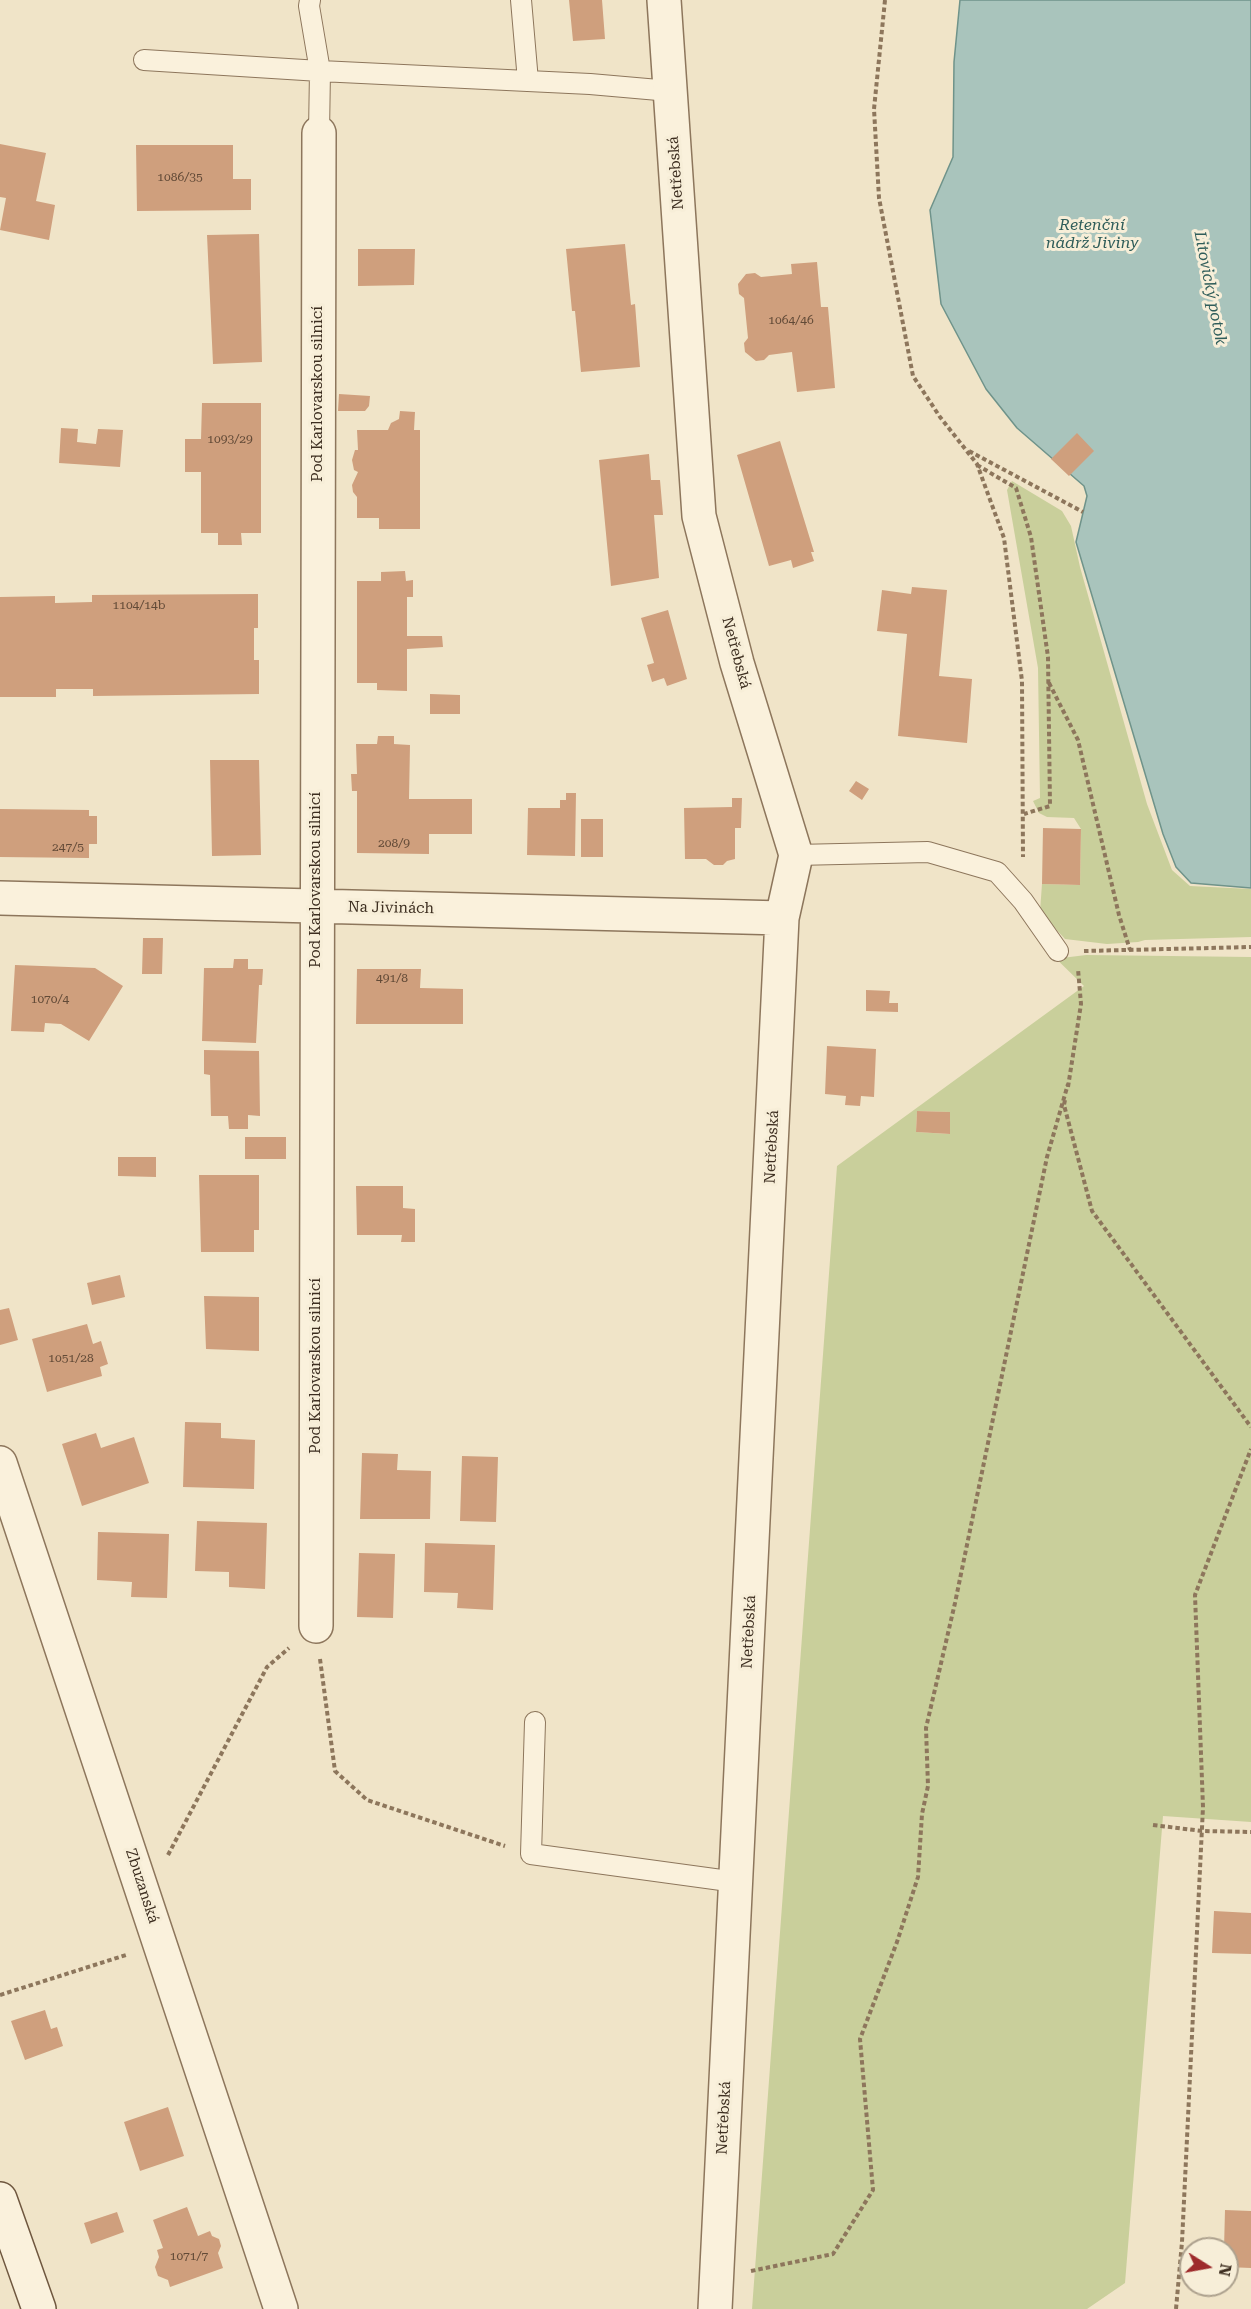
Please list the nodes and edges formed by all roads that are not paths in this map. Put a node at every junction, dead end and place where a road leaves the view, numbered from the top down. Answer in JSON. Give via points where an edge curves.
{"nodes":[{"id":1,"x":310,"y":0,"type":"edge"},
{"id":2,"x":521,"y":0,"type":"edge"},
{"id":3,"x":663,"y":0,"type":"edge"},
{"id":4,"x":144,"y":60,"type":"dead end"},
{"id":5,"x":320,"y":71,"type":"junction"},
{"id":6,"x":528,"y":81,"type":"junction"},
{"id":7,"x":670,"y":91,"type":"junction"},
{"id":8,"x":318,"y":133,"type":"joint"},
{"id":9,"x":796,"y":855,"type":"junction"},
{"id":10,"x":0,"y":898,"type":"edge"},
{"id":11,"x":316,"y":906,"type":"junction"},
{"id":12,"x":782,"y":918,"type":"junction"},
{"id":13,"x":1067,"y":951,"type":"road end"},
{"id":14,"x":0,"y":1463,"type":"edge"},
{"id":15,"x":316,"y":1626,"type":"road end"},
{"id":16,"x":535,"y":1722,"type":"dead end"},
{"id":17,"x":736,"y":1882,"type":"junction"},
{"id":18,"x":0,"y":2199,"type":"edge"},
{"id":19,"x":39,"y":2309,"type":"edge"},
{"id":20,"x":281,"y":2309,"type":"edge"},
{"id":21,"x":715,"y":2309,"type":"edge"}],
"edges":[{"from":1,"to":5,"type":"lane"},
{"from":2,"to":6,"type":"lane"},
{"from":3,"to":7,"type":"street","name":"Netřebská"},
{"from":4,"to":5,"type":"lane"},
{"from":5,"to":6,"type":"lane"},
{"from":5,"to":8,"type":"lane"},
{"from":6,"to":7,"type":"lane"},
{"from":7,"to":9,"type":"street","name":"Netřebská","via":[[699,516],[737,663]]},
{"from":8,"to":11,"type":"street","name":"Pod Karlovarskou silnicí"},
{"from":9,"to":12,"type":"street","name":"Netřebská"},
{"from":9,"to":13,"type":"lane","via":[[928,852],[997,872]]},
{"from":10,"to":11,"type":"street","name":"Na Jivinách"},
{"from":11,"to":12,"type":"street","name":"Na Jivinách"},
{"from":11,"to":15,"type":"street","name":"Pod Karlovarskou silnicí"},
{"from":12,"to":17,"type":"street","name":"Netřebská"},
{"from":14,"to":20,"type":"street","name":"Zbuzanská"},
{"from":16,"to":17,"type":"lane","via":[[531,1854]]},
{"from":17,"to":21,"type":"street","name":"Netřebská"},
{"from":18,"to":19,"type":"street"}]}
